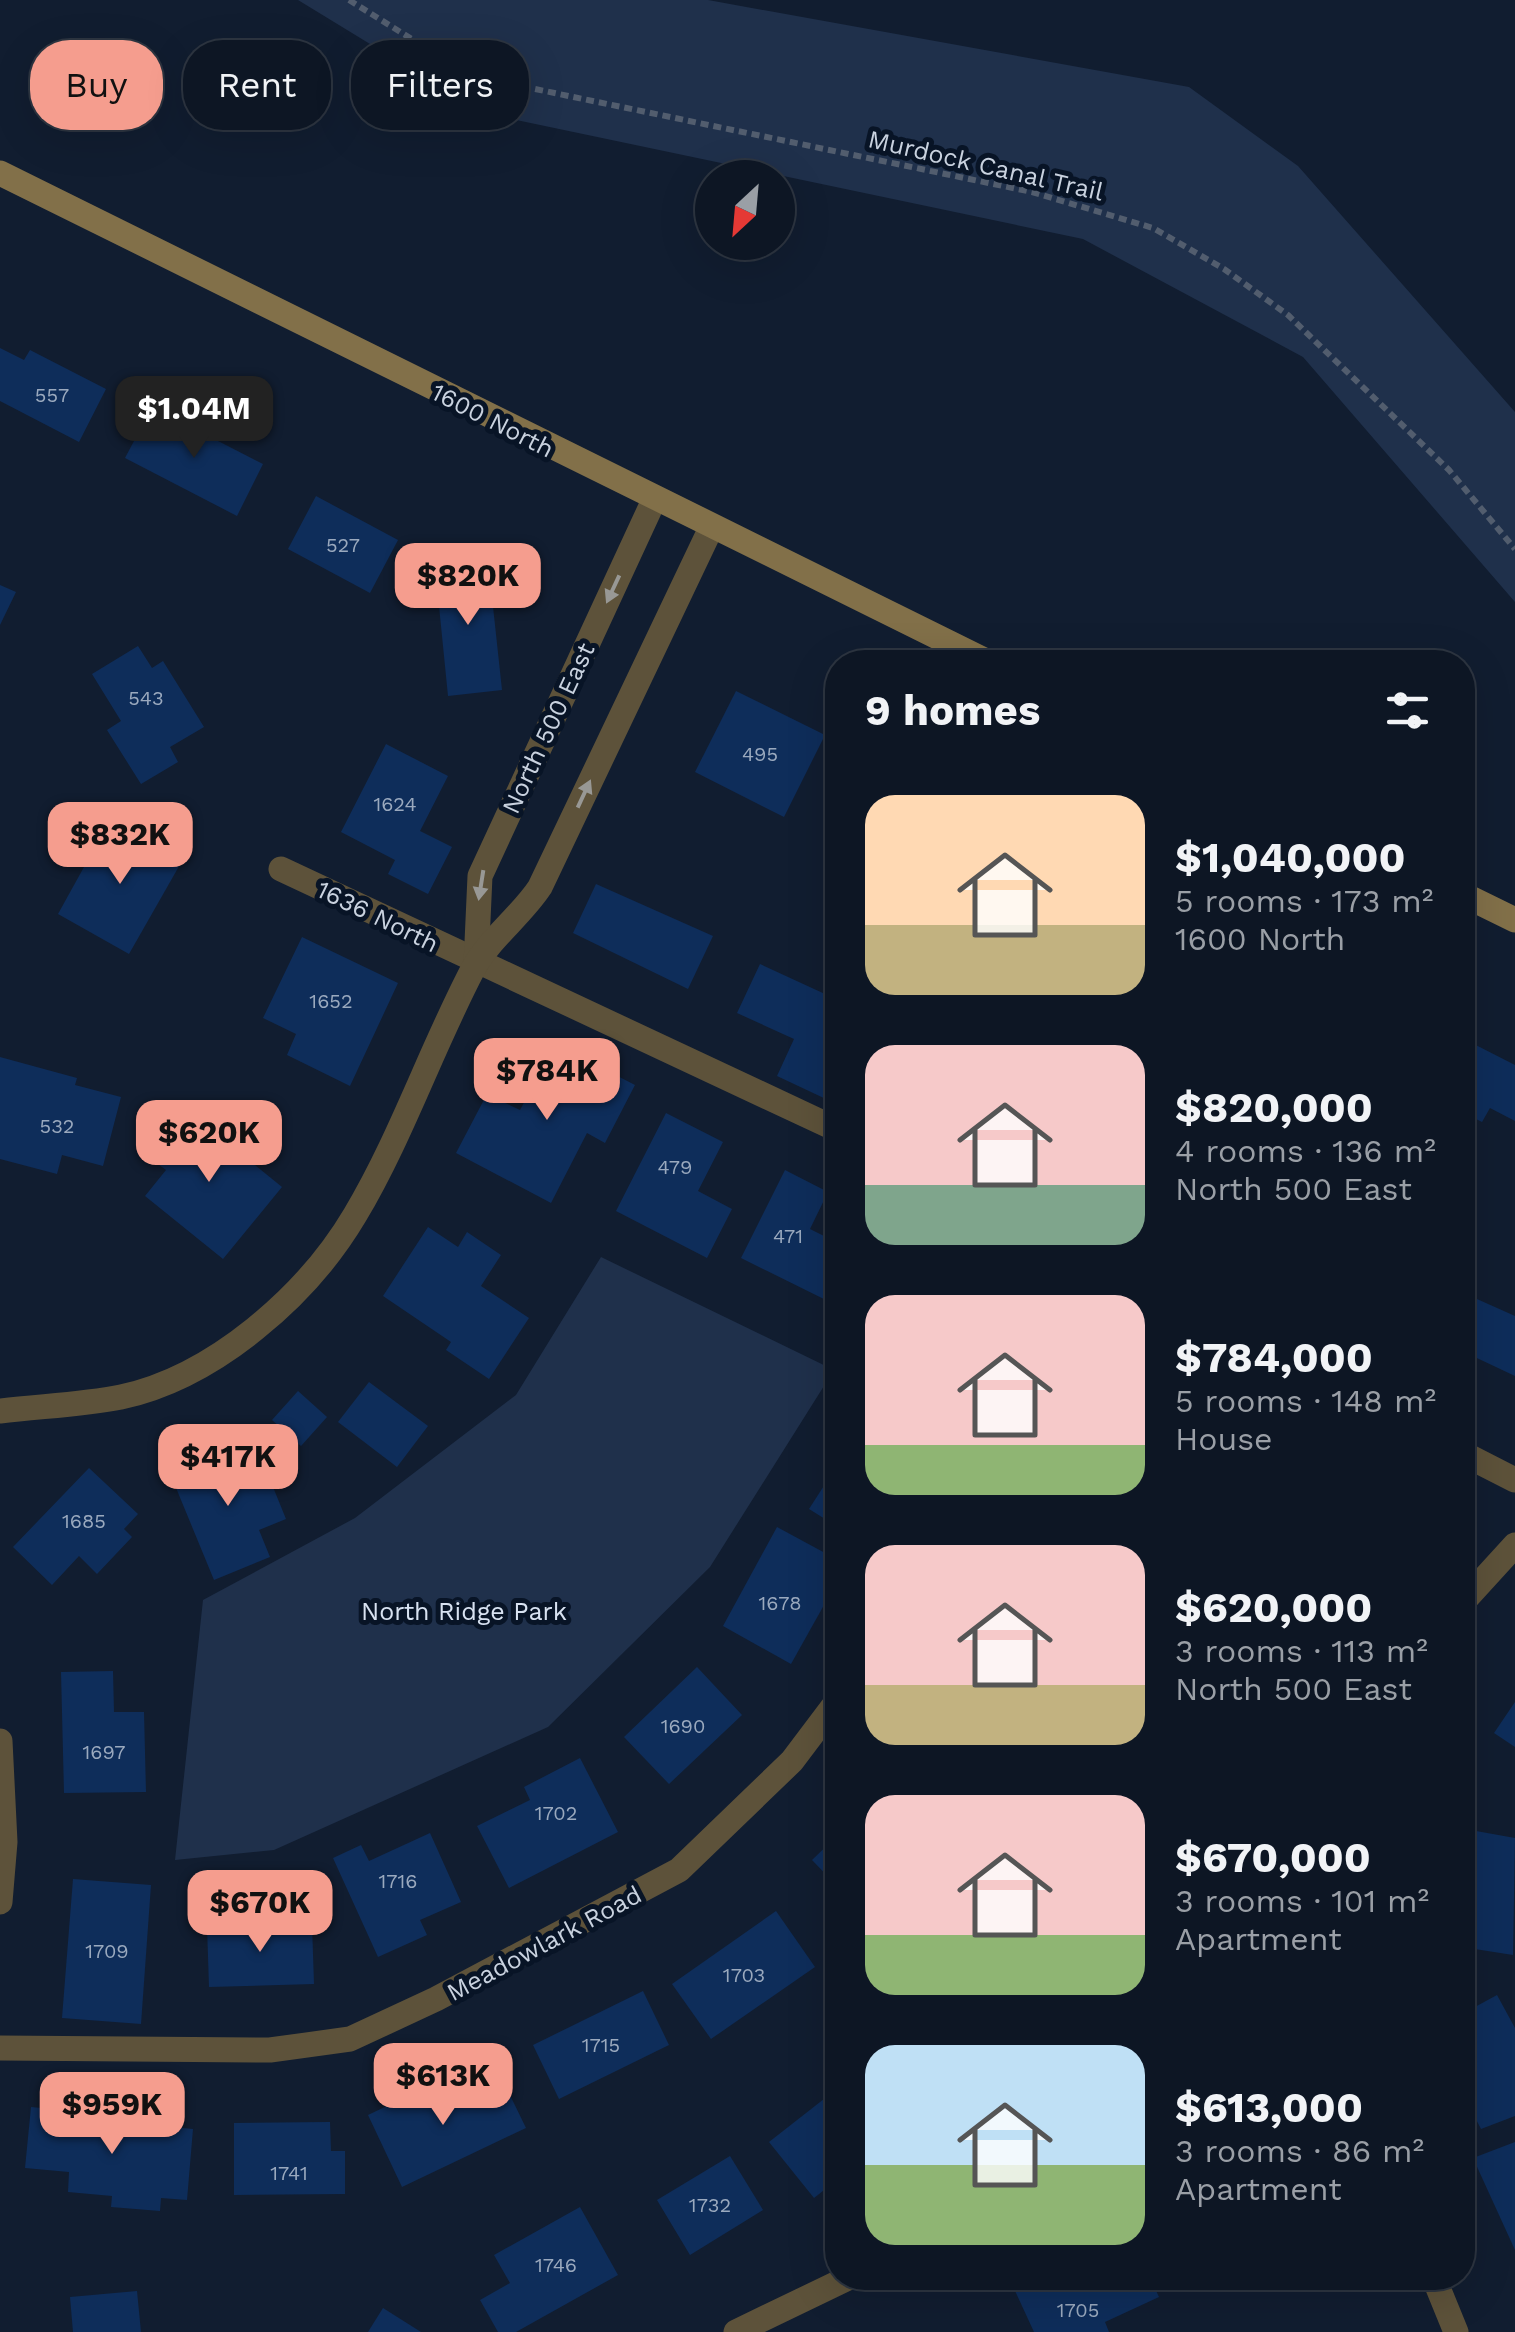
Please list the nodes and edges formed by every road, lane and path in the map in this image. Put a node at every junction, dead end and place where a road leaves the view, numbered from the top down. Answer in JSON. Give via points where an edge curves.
{"nodes":[{"id":1,"x":349,"y":0,"type":"edge"},
{"id":2,"x":0,"y":173,"type":"edge"},
{"id":3,"x":654,"y":500,"type":"junction"},
{"id":4,"x":712,"y":528,"type":"junction"},
{"id":5,"x":1515,"y":549,"type":"edge"},
{"id":6,"x":963,"y":650,"type":"edge"},
{"id":7,"x":281,"y":869,"type":"dead end"},
{"id":8,"x":1475,"y":900,"type":"edge"},
{"id":9,"x":1515,"y":920,"type":"edge"},
{"id":10,"x":476,"y":964,"type":"junction"},
{"id":11,"x":825,"y":1124,"type":"edge"},
{"id":12,"x":0,"y":1411,"type":"edge"},
{"id":13,"x":1475,"y":1460,"type":"edge"},
{"id":14,"x":1515,"y":1480,"type":"edge"},
{"id":15,"x":1512,"y":1554,"type":"edge"},
{"id":16,"x":1475,"y":1590,"type":"edge"},
{"id":17,"x":825,"y":1717,"type":"edge"},
{"id":18,"x":0,"y":1741,"type":"edge"},
{"id":19,"x":0,"y":1902,"type":"edge"},
{"id":20,"x":0,"y":2048,"type":"edge"},
{"id":21,"x":825,"y":2289,"type":"edge"},
{"id":22,"x":1439,"y":2290,"type":"edge"},
{"id":23,"x":736,"y":2332,"type":"edge"},
{"id":24,"x":1456,"y":2332,"type":"edge"}],
"edges":[{"from":1,"to":5,"type":"path","name":"Murdock Canal Trail","via":[[439,56],[506,83],[1032,192],[1153,228],[1288,315],[1449,470]]},
{"from":2,"to":3,"type":"main road","name":"1600 North"},
{"from":3,"to":4,"type":"main road","name":"1600 North"},
{"from":3,"to":10,"type":"street","name":"North 500 East","one_way":true,"via":[[480,876]]},
{"from":4,"to":6,"type":"main road","name":"1600 North"},
{"from":10,"to":4,"type":"street","name":"North 500 East","one_way":true,"via":[[540,887]]},
{"from":7,"to":10,"type":"street","name":"1636 North"},
{"from":8,"to":9,"type":"main road"},
{"from":10,"to":11,"type":"street","name":"1636 North"},
{"from":10,"to":12,"type":"street","name":"North 500 East","via":[[355,1216],[271,1314],[199,1367],[123,1396]]},
{"from":13,"to":14,"type":"street"},
{"from":15,"to":16,"type":"street"},
{"from":17,"to":20,"type":"street","name":"Meadowlark Road","via":[[792,1761],[679,1870],[350,2039],[270,2050]]},
{"from":18,"to":19,"type":"street"},
{"from":21,"to":23,"type":"street"},
{"from":22,"to":24,"type":"street"}]}
